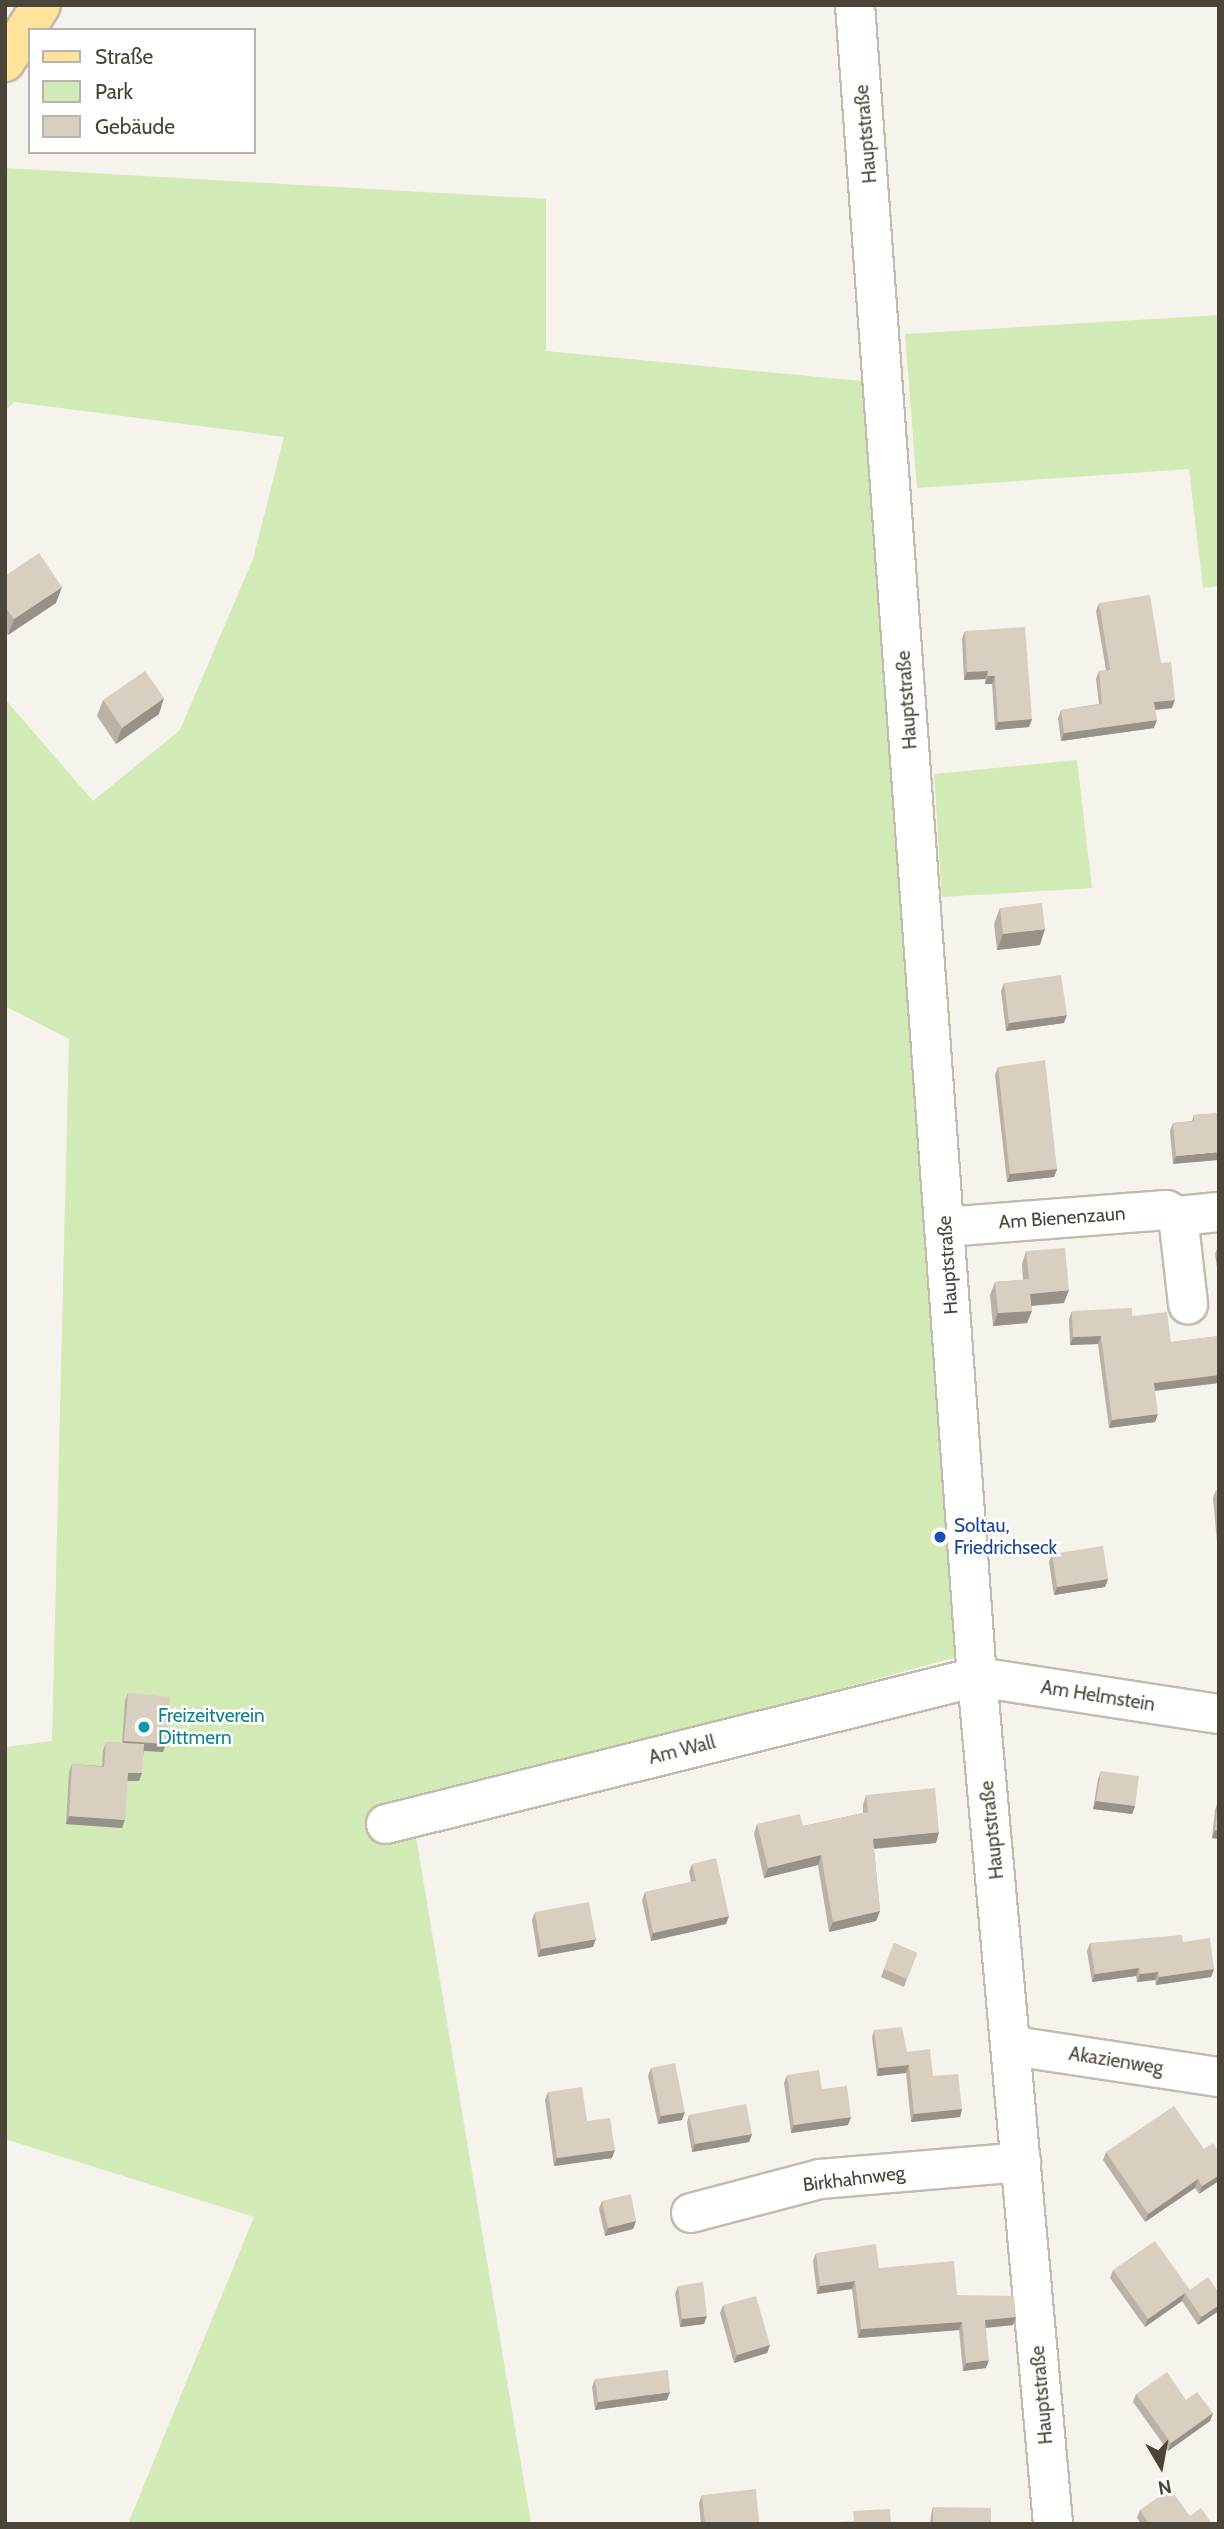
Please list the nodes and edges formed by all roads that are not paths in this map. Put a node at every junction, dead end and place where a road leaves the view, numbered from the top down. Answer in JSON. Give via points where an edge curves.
{"nodes":[{"id":1,"x":41,"y":5,"type":"edge"},
{"id":2,"x":855,"y":5,"type":"edge"},
{"id":3,"x":5,"y":62,"type":"edge"},
{"id":4,"x":1219,"y":1212,"type":"edge"},
{"id":5,"x":1178,"y":1216,"type":"junction"},
{"id":6,"x":945,"y":1227,"type":"junction"},
{"id":7,"x":1188,"y":1304,"type":"dead end"},
{"id":8,"x":977,"y":1677,"type":"junction"},
{"id":9,"x":1219,"y":1714,"type":"edge"},
{"id":10,"x":386,"y":1824,"type":"dead end"},
{"id":11,"x":1013,"y":2046,"type":"junction"},
{"id":12,"x":1219,"y":2077,"type":"edge"},
{"id":13,"x":1021,"y":2162,"type":"junction"},
{"id":14,"x":691,"y":2213,"type":"dead end"},
{"id":15,"x":1054,"y":2524,"type":"edge"}],
"edges":[{"from":1,"to":3,"type":"main road"},
{"from":2,"to":6,"type":"street","name":"Hauptstraße"},
{"from":4,"to":5,"type":"street","name":"Am Bienenzaun"},
{"from":5,"to":6,"type":"street","name":"Am Bienenzaun","via":[[1166,1210]]},
{"from":5,"to":7,"type":"street"},
{"from":6,"to":8,"type":"street","name":"Hauptstraße"},
{"from":8,"to":9,"type":"street","name":"Am Helmstein"},
{"from":8,"to":10,"type":"street","name":"Am Wall"},
{"from":8,"to":11,"type":"street","name":"Hauptstraße"},
{"from":11,"to":12,"type":"street","name":"Akazienweg"},
{"from":11,"to":13,"type":"street","name":"Hauptstraße"},
{"from":13,"to":14,"type":"street","name":"Birkhahnweg","via":[[820,2179]]},
{"from":13,"to":15,"type":"street","name":"Hauptstraße"}]}
